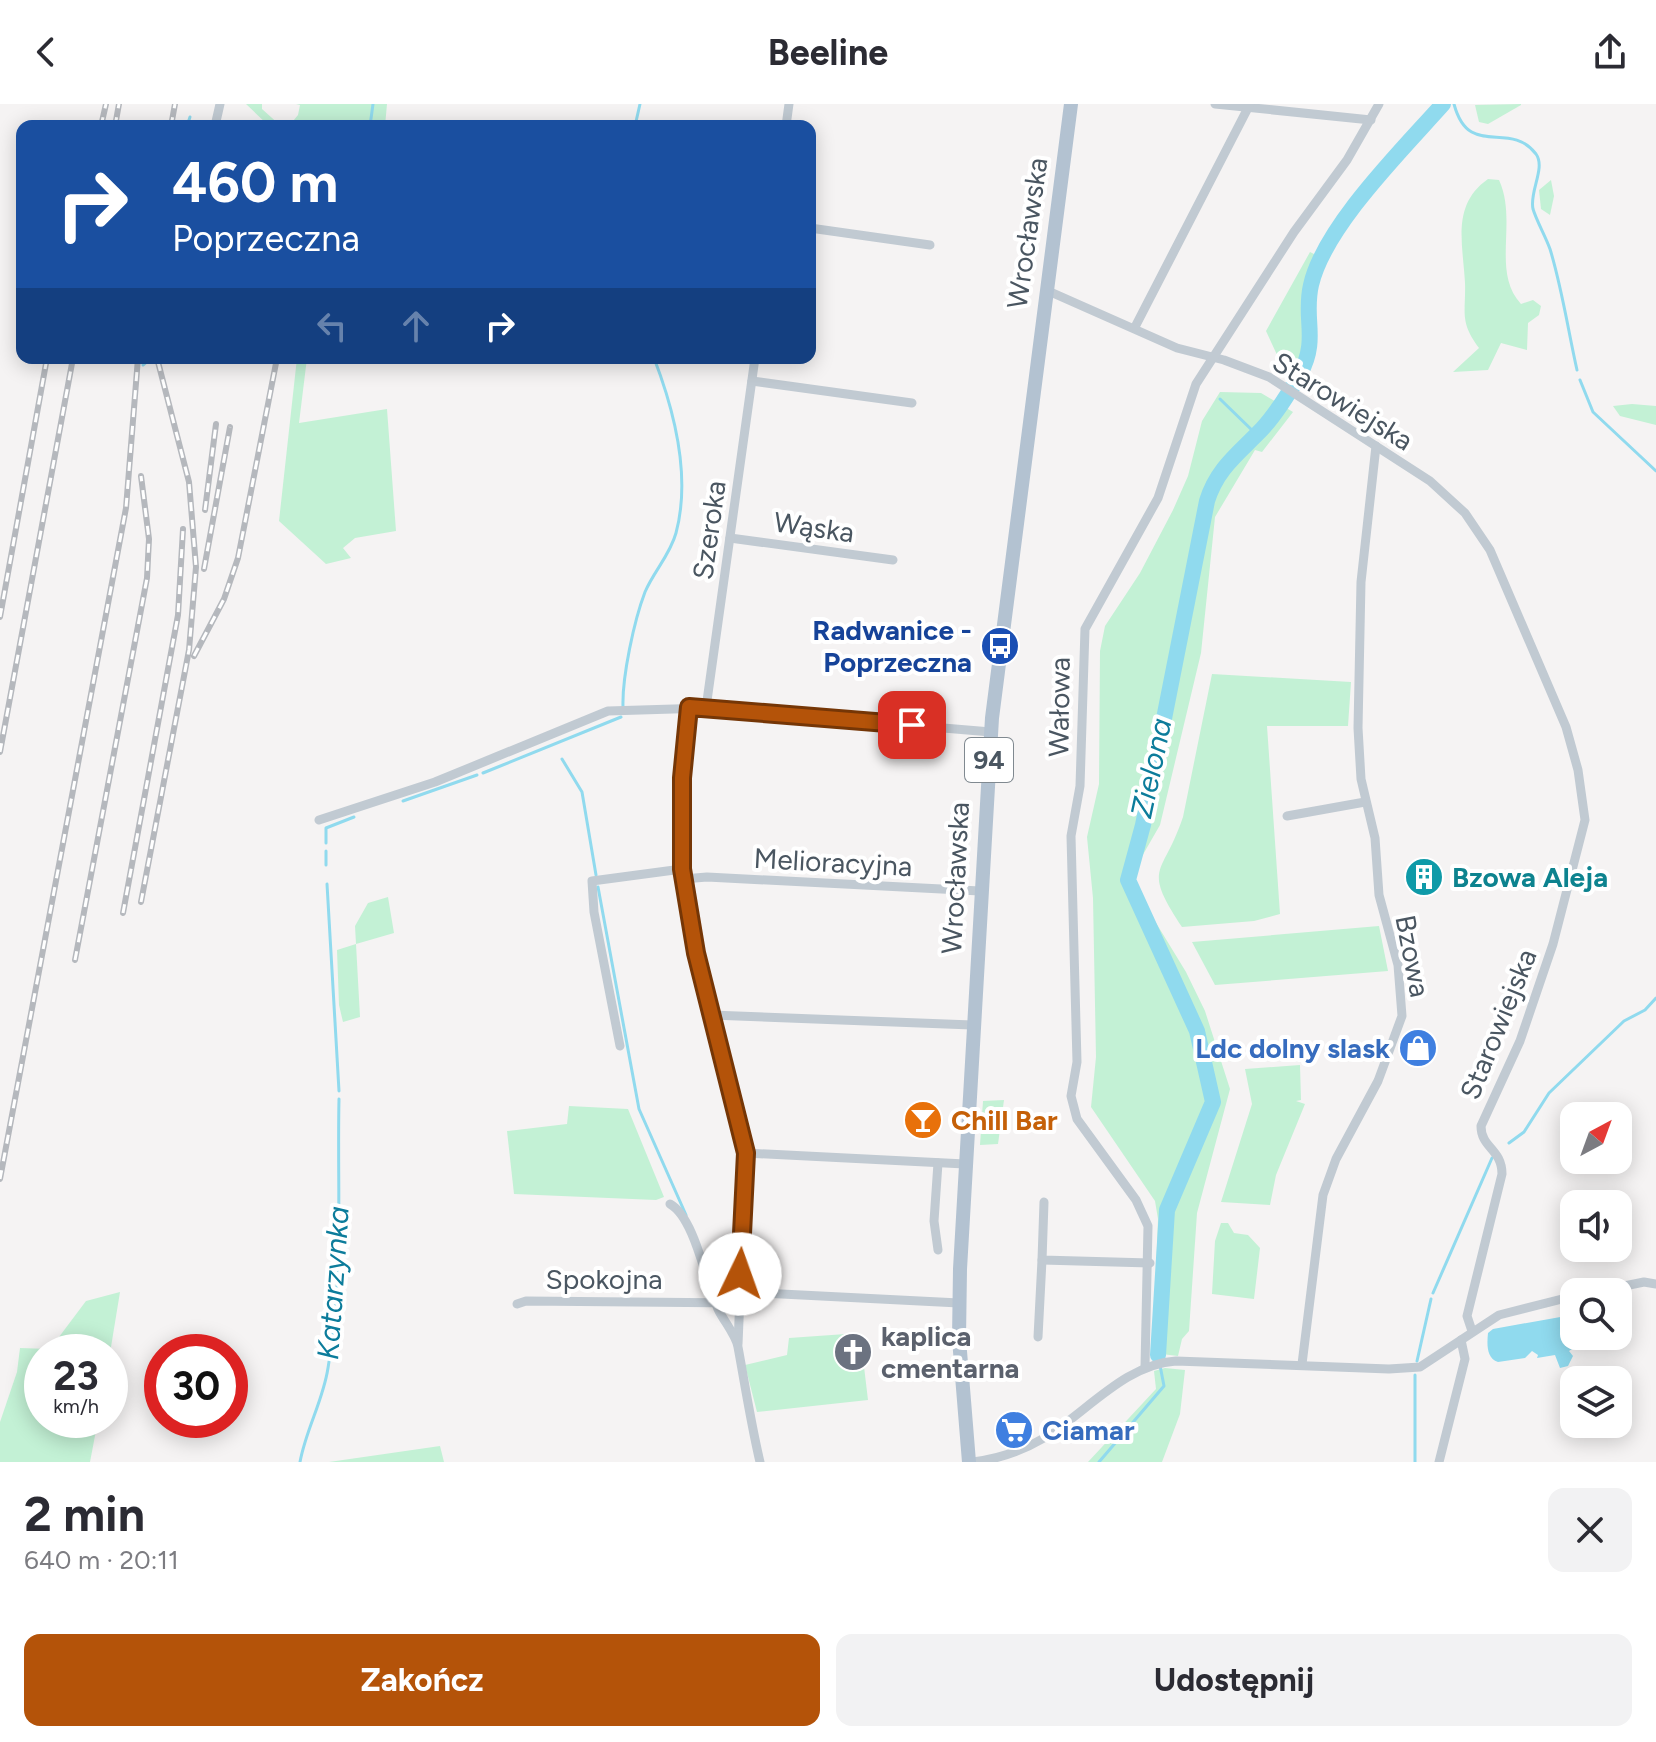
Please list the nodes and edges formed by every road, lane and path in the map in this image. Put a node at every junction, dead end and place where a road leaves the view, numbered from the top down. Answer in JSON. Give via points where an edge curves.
{"nodes":[{"id":1,"x":1071,"y":104,"type":"edge"},
{"id":2,"x":1215,"y":104,"type":"edge"},
{"id":3,"x":1379,"y":104,"type":"edge"},
{"id":4,"x":1250,"y":106,"type":"edge"},
{"id":5,"x":1371,"y":120,"type":"junction"},
{"id":6,"x":816,"y":229,"type":"edge"},
{"id":7,"x":930,"y":245,"type":"dead end"},
{"id":8,"x":1046,"y":290,"type":"junction"},
{"id":9,"x":1135,"y":327,"type":"junction"},
{"id":10,"x":1211,"y":359,"type":"junction"},
{"id":11,"x":754,"y":364,"type":"edge"},
{"id":12,"x":752,"y":381,"type":"junction"},
{"id":13,"x":912,"y":403,"type":"dead end"},
{"id":14,"x":1376,"y":446,"type":"junction"},
{"id":15,"x":730,"y":538,"type":"junction"},
{"id":16,"x":893,"y":560,"type":"dead end"},
{"id":17,"x":689,"y":707,"type":"junction"},
{"id":18,"x":706,"y":708,"type":"junction"},
{"id":19,"x":991,"y":732,"type":"junction"},
{"id":20,"x":1365,"y":802,"type":"junction"},
{"id":21,"x":1287,"y":816,"type":"dead end"},
{"id":22,"x":319,"y":820,"type":"dead end"},
{"id":23,"x":683,"y":874,"type":"junction"},
{"id":24,"x":980,"y":891,"type":"junction"},
{"id":25,"x":711,"y":1015,"type":"junction"},
{"id":26,"x":972,"y":1025,"type":"junction"},
{"id":27,"x":620,"y":1046,"type":"dead end"},
{"id":28,"x":746,"y":1153,"type":"junction"},
{"id":29,"x":938,"y":1163,"type":"junction"},
{"id":30,"x":965,"y":1164,"type":"junction"},
{"id":31,"x":1044,"y":1202,"type":"dead end"},
{"id":32,"x":670,"y":1204,"type":"dead end"},
{"id":33,"x":938,"y":1250,"type":"dead end"},
{"id":34,"x":1042,"y":1260,"type":"junction"},
{"id":35,"x":1150,"y":1260,"type":"junction"},
{"id":36,"x":1632,"y":1284,"type":"edge"},
{"id":37,"x":1656,"y":1284,"type":"edge"},
{"id":38,"x":740,"y":1292,"type":"junction"},
{"id":39,"x":1560,"y":1299,"type":"edge"},
{"id":40,"x":715,"y":1303,"type":"junction"},
{"id":41,"x":740,"y":1303,"type":"junction"},
{"id":42,"x":959,"y":1303,"type":"junction"},
{"id":43,"x":517,"y":1304,"type":"dead end"},
{"id":44,"x":1472,"y":1331,"type":"junction"},
{"id":45,"x":1038,"y":1337,"type":"dead end"},
{"id":46,"x":1461,"y":1340,"type":"junction"},
{"id":47,"x":738,"y":1344,"type":"junction"},
{"id":48,"x":1302,"y":1364,"type":"junction"},
{"id":49,"x":1149,"y":1366,"type":"junction"},
{"id":50,"x":760,"y":1462,"type":"edge"},
{"id":51,"x":971,"y":1462,"type":"edge"},
{"id":52,"x":1439,"y":1462,"type":"edge"}],
"edges":[{"from":1,"to":8,"type":"main road","name":"Wrocławska","number":"94"},
{"from":2,"to":4,"type":"street"},
{"from":3,"to":5,"type":"street","name":"Wałowa"},
{"from":4,"to":5,"type":"street"},
{"from":4,"to":9,"type":"street"},
{"from":5,"to":10,"type":"street","name":"Wałowa"},
{"from":6,"to":7,"type":"street"},
{"from":8,"to":9,"type":"street","name":"Starowiejska"},
{"from":8,"to":19,"type":"main road","name":"Wrocławska","number":"94"},
{"from":9,"to":10,"type":"street","name":"Starowiejska"},
{"from":10,"to":14,"type":"street","name":"Starowiejska","via":[[1280,384]]},
{"from":10,"to":35,"type":"street","name":"Wałowa","via":[[1184,412],[1158,498],[1091,616],[1082,645],[1080,786],[1071,836],[1077,1062],[1071,1096],[1084,1130],[1144,1213]]},
{"from":11,"to":12,"type":"street","name":"Szeroka"},
{"from":12,"to":13,"type":"street"},
{"from":12,"to":15,"type":"street","name":"Szeroka"},
{"from":14,"to":20,"type":"street","name":"Bzowa","via":[[1361,595],[1358,728]]},
{"from":14,"to":44,"type":"street","name":"Starowiejska","via":[[1443,491],[1482,535],[1566,727],[1584,809],[1553,944],[1520,1041],[1481,1126],[1484,1140],[1499,1155],[1502,1174],[1467,1316]]},
{"from":15,"to":16,"type":"street","name":"Wąska"},
{"from":15,"to":18,"type":"street","name":"Szeroka"},
{"from":17,"to":18,"type":"street"},
{"from":17,"to":22,"type":"street","via":[[608,711],[435,782]]},
{"from":17,"to":23,"type":"street","via":[[682,778]]},
{"from":18,"to":19,"type":"street"},
{"from":19,"to":24,"type":"main road","name":"Wrocławska","number":"94"},
{"from":20,"to":21,"type":"street"},
{"from":20,"to":48,"type":"street","name":"Bzowa","via":[[1375,838],[1381,909],[1401,984],[1402,1016],[1378,1081],[1323,1195]]},
{"from":23,"to":24,"type":"street","name":"Melioracyjna"},
{"from":23,"to":25,"type":"street"},
{"from":23,"to":27,"type":"street","name":"Melioracyjna","via":[[592,881]]},
{"from":24,"to":26,"type":"main road","name":"Wrocławska","number":"94"},
{"from":25,"to":26,"type":"street"},
{"from":25,"to":28,"type":"street"},
{"from":26,"to":30,"type":"main road","name":"Wrocławska","number":"94"},
{"from":28,"to":29,"type":"street"},
{"from":28,"to":38,"type":"street"},
{"from":29,"to":30,"type":"street"},
{"from":29,"to":33,"type":"street"},
{"from":30,"to":42,"type":"main road","name":"Wrocławska","number":"94"},
{"from":31,"to":34,"type":"street"},
{"from":32,"to":40,"type":"street","via":[[680,1211]]},
{"from":34,"to":35,"type":"street"},
{"from":34,"to":45,"type":"street"},
{"from":35,"to":49,"type":"street","name":"Wałowa"},
{"from":36,"to":37,"type":"street"},
{"from":38,"to":41,"type":"street"},
{"from":38,"to":42,"type":"street"},
{"from":39,"to":44,"type":"street","via":[[1515,1309]]},
{"from":40,"to":41,"type":"street","name":"Spokojna"},
{"from":40,"to":43,"type":"street","name":"Spokojna"},
{"from":40,"to":47,"type":"street"},
{"from":41,"to":47,"type":"street"},
{"from":42,"to":51,"type":"main road","name":"Wrocławska","number":"94"},
{"from":44,"to":46,"type":"street"},
{"from":46,"to":48,"type":"street","via":[[1420,1367]]},
{"from":46,"to":52,"type":"street","via":[[1465,1359]]},
{"from":47,"to":50,"type":"street"},
{"from":48,"to":49,"type":"street"},
{"from":49,"to":51,"type":"street","via":[[1043,1439],[1006,1456]]}]}
